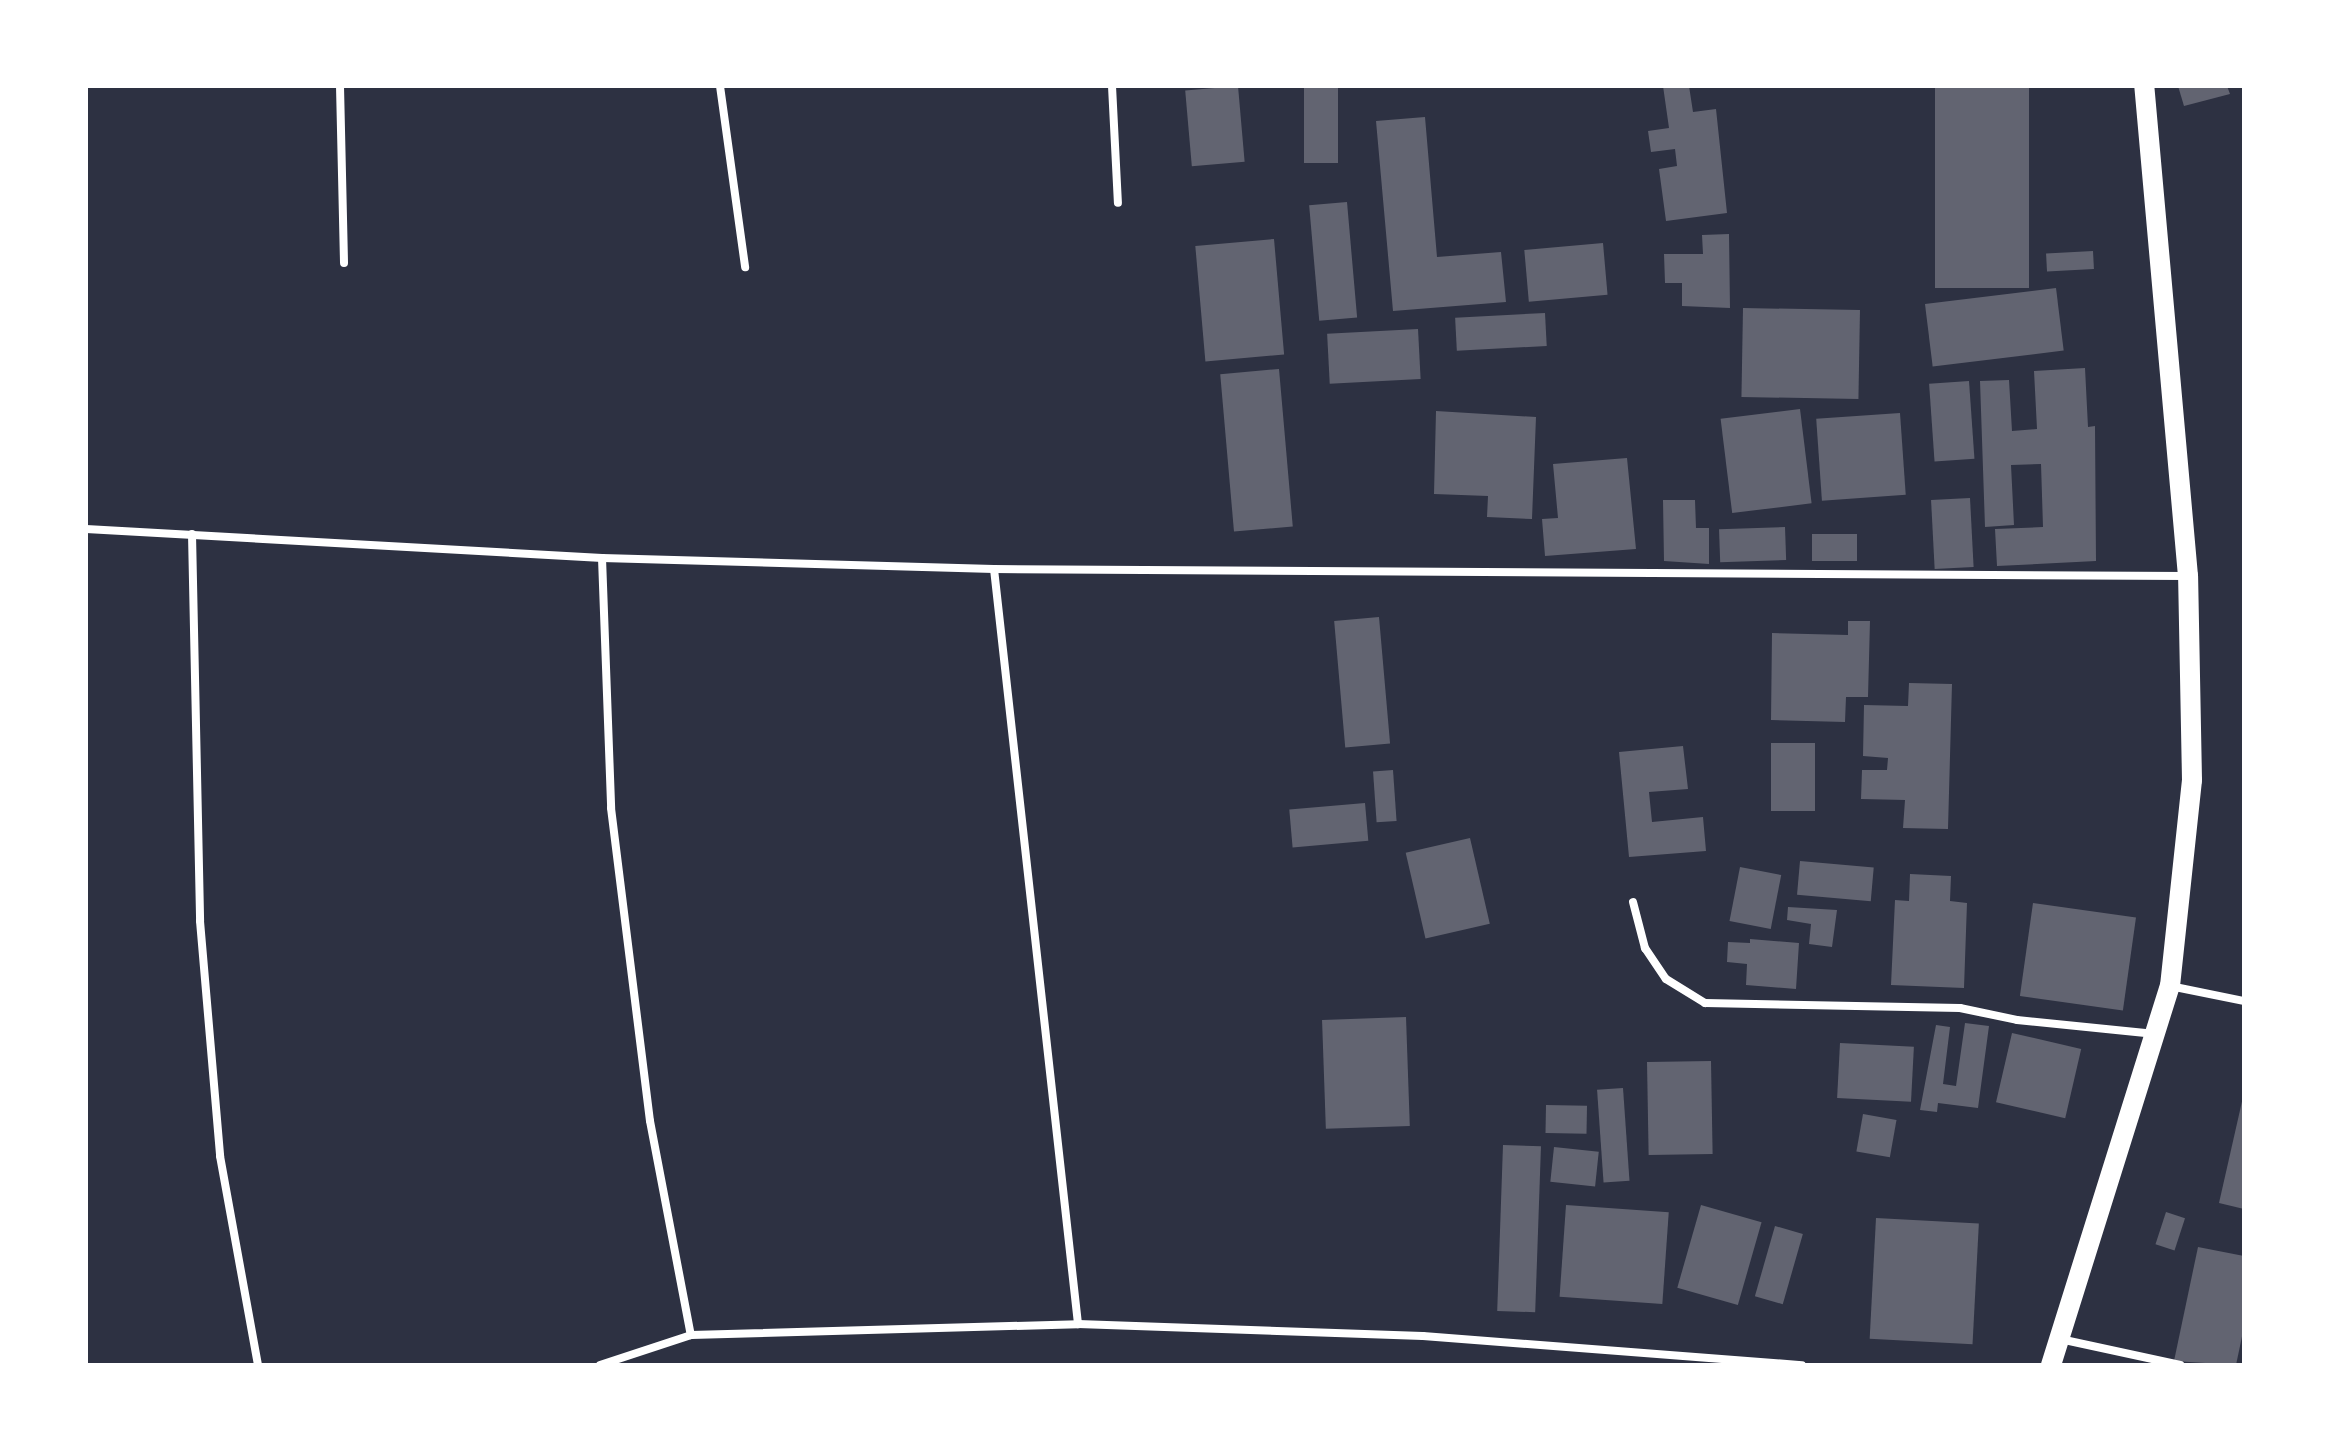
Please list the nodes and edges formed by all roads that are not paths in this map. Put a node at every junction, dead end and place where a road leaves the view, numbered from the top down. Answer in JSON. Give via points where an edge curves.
{"nodes":[{"id":1,"x":340,"y":86,"type":"edge"},
{"id":2,"x":720,"y":86,"type":"edge"},
{"id":3,"x":1112,"y":86,"type":"edge"},
{"id":4,"x":2144,"y":86,"type":"edge"},
{"id":5,"x":1118,"y":203,"type":"dead end"},
{"id":6,"x":344,"y":263,"type":"dead end"},
{"id":7,"x":745,"y":267,"type":"dead end"},
{"id":8,"x":86,"y":529,"type":"edge"},
{"id":9,"x":192,"y":534,"type":"junction"},
{"id":10,"x":602,"y":558,"type":"junction"},
{"id":11,"x":994,"y":569,"type":"junction"},
{"id":12,"x":2188,"y":576,"type":"junction"},
{"id":13,"x":1633,"y":902,"type":"dead end"},
{"id":14,"x":2170,"y":986,"type":"junction"},
{"id":15,"x":2244,"y":1001,"type":"edge"},
{"id":16,"x":2156,"y":1034,"type":"junction"},
{"id":17,"x":1078,"y":1324,"type":"junction"},
{"id":18,"x":691,"y":1335,"type":"junction"},
{"id":19,"x":2060,"y":1339,"type":"junction"},
{"id":20,"x":258,"y":1365,"type":"edge"},
{"id":21,"x":600,"y":1365,"type":"edge"},
{"id":22,"x":1802,"y":1365,"type":"edge"},
{"id":23,"x":2051,"y":1365,"type":"edge"},
{"id":24,"x":2180,"y":1365,"type":"edge"}],
"edges":[{"from":1,"to":6,"type":"street"},
{"from":2,"to":7,"type":"street"},
{"from":3,"to":5,"type":"street"},
{"from":4,"to":12,"type":"main road"},
{"from":8,"to":9,"type":"street"},
{"from":9,"to":10,"type":"street"},
{"from":9,"to":20,"type":"street","via":[[201,937],[220,1156]]},
{"from":10,"to":11,"type":"street"},
{"from":10,"to":18,"type":"street","via":[[611,808],[650,1121]]},
{"from":11,"to":12,"type":"street"},
{"from":11,"to":17,"type":"street"},
{"from":12,"to":14,"type":"main road","via":[[2192,780]]},
{"from":13,"to":16,"type":"street","via":[[1645,948],[1666,979],[1705,1003],[1960,1008],[2017,1020]]},
{"from":14,"to":15,"type":"street"},
{"from":14,"to":16,"type":"main road"},
{"from":16,"to":19,"type":"main road"},
{"from":17,"to":18,"type":"street"},
{"from":17,"to":22,"type":"street","via":[[1423,1336]]},
{"from":18,"to":21,"type":"street"},
{"from":19,"to":23,"type":"main road"},
{"from":19,"to":24,"type":"street"}]}
